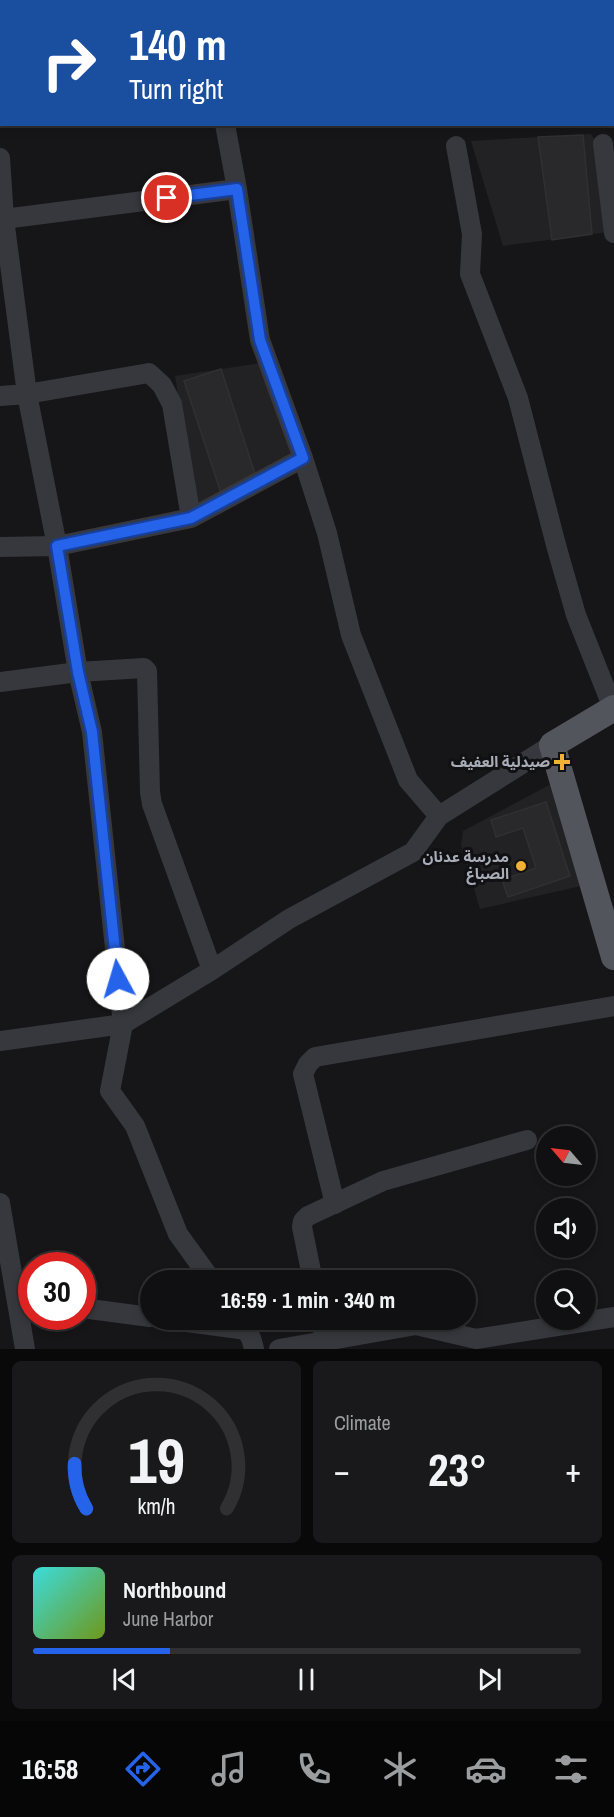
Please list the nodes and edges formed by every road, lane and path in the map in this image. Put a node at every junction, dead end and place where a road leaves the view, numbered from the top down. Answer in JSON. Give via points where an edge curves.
{"nodes":[{"id":1,"x":225,"y":126,"type":"edge"},
{"id":2,"x":603,"y":144,"type":"dead end"},
{"id":3,"x":456,"y":146,"type":"dead end"},
{"id":4,"x":0,"y":158,"type":"edge"},
{"id":5,"x":237,"y":189,"type":"junction"},
{"id":6,"x":3,"y":219,"type":"junction"},
{"id":7,"x":614,"y":233,"type":"edge"},
{"id":8,"x":27,"y":394,"type":"junction"},
{"id":9,"x":0,"y":396,"type":"edge"},
{"id":10,"x":303,"y":458,"type":"junction"},
{"id":11,"x":191,"y":518,"type":"junction"},
{"id":12,"x":57,"y":546,"type":"junction"},
{"id":13,"x":0,"y":547,"type":"edge"},
{"id":14,"x":78,"y":672,"type":"junction"},
{"id":15,"x":0,"y":682,"type":"edge"},
{"id":16,"x":614,"y":709,"type":"edge"},
{"id":17,"x":552,"y":744,"type":"junction"},
{"id":18,"x":440,"y":816,"type":"junction"},
{"id":19,"x":614,"y":957,"type":"edge"},
{"id":20,"x":212,"y":970,"type":"junction"},
{"id":21,"x":614,"y":1006,"type":"edge"},
{"id":22,"x":123,"y":1024,"type":"junction"},
{"id":23,"x":0,"y":1041,"type":"edge"},
{"id":24,"x":527,"y":1140,"type":"dead end"},
{"id":25,"x":0,"y":1203,"type":"edge"},
{"id":26,"x":334,"y":1204,"type":"junction"},
{"id":27,"x":204,"y":1270,"type":"edge"},
{"id":28,"x":311,"y":1270,"type":"edge"},
{"id":29,"x":18,"y":1275,"type":"edge"},
{"id":30,"x":96,"y":1310,"type":"edge"},
{"id":31,"x":140,"y":1316,"type":"edge"},
{"id":32,"x":614,"y":1317,"type":"edge"},
{"id":33,"x":25,"y":1330,"type":"edge"},
{"id":34,"x":245,"y":1330,"type":"edge"},
{"id":35,"x":323,"y":1330,"type":"edge"},
{"id":36,"x":326,"y":1341,"type":"junction"},
{"id":37,"x":25,"y":1349,"type":"edge"},
{"id":38,"x":254,"y":1349,"type":"edge"},
{"id":39,"x":279,"y":1349,"type":"edge"}],
"edges":[{"from":1,"to":5,"type":"street"},
{"from":2,"to":7,"type":"street"},
{"from":3,"to":16,"type":"street","via":[[472,234],[470,274],[518,398],[576,615]]},
{"from":4,"to":6,"type":"street"},
{"from":5,"to":6,"type":"street"},
{"from":5,"to":10,"type":"street","via":[[260,340]]},
{"from":6,"to":8,"type":"street"},
{"from":8,"to":9,"type":"street"},
{"from":8,"to":11,"type":"street","via":[[149,373],[162,385],[172,404]]},
{"from":8,"to":12,"type":"street"},
{"from":10,"to":11,"type":"street"},
{"from":10,"to":18,"type":"street","via":[[327,533],[351,635],[408,780]]},
{"from":11,"to":12,"type":"street"},
{"from":12,"to":13,"type":"street"},
{"from":12,"to":14,"type":"street"},
{"from":14,"to":15,"type":"street"},
{"from":14,"to":20,"type":"street","via":[[144,668],[147,671],[151,798]]},
{"from":14,"to":22,"type":"street","via":[[92,732]]},
{"from":16,"to":17,"type":"main road"},
{"from":17,"to":18,"type":"street"},
{"from":17,"to":19,"type":"main road"},
{"from":18,"to":20,"type":"street","via":[[412,852],[289,919]]},
{"from":20,"to":22,"type":"street"},
{"from":21,"to":26,"type":"street","via":[[315,1057],[303,1074]]},
{"from":22,"to":23,"type":"street"},
{"from":22,"to":27,"type":"street","via":[[110,1090],[135,1126],[178,1234]]},
{"from":24,"to":26,"type":"street","via":[[383,1181]]},
{"from":25,"to":29,"type":"street"},
{"from":26,"to":28,"type":"street","via":[[303,1221]]},
{"from":30,"to":31,"type":"street"},
{"from":32,"to":36,"type":"street","via":[[476,1339],[416,1325]]},
{"from":33,"to":37,"type":"street"},
{"from":34,"to":38,"type":"street"},
{"from":35,"to":36,"type":"street"},
{"from":36,"to":39,"type":"street"}]}
